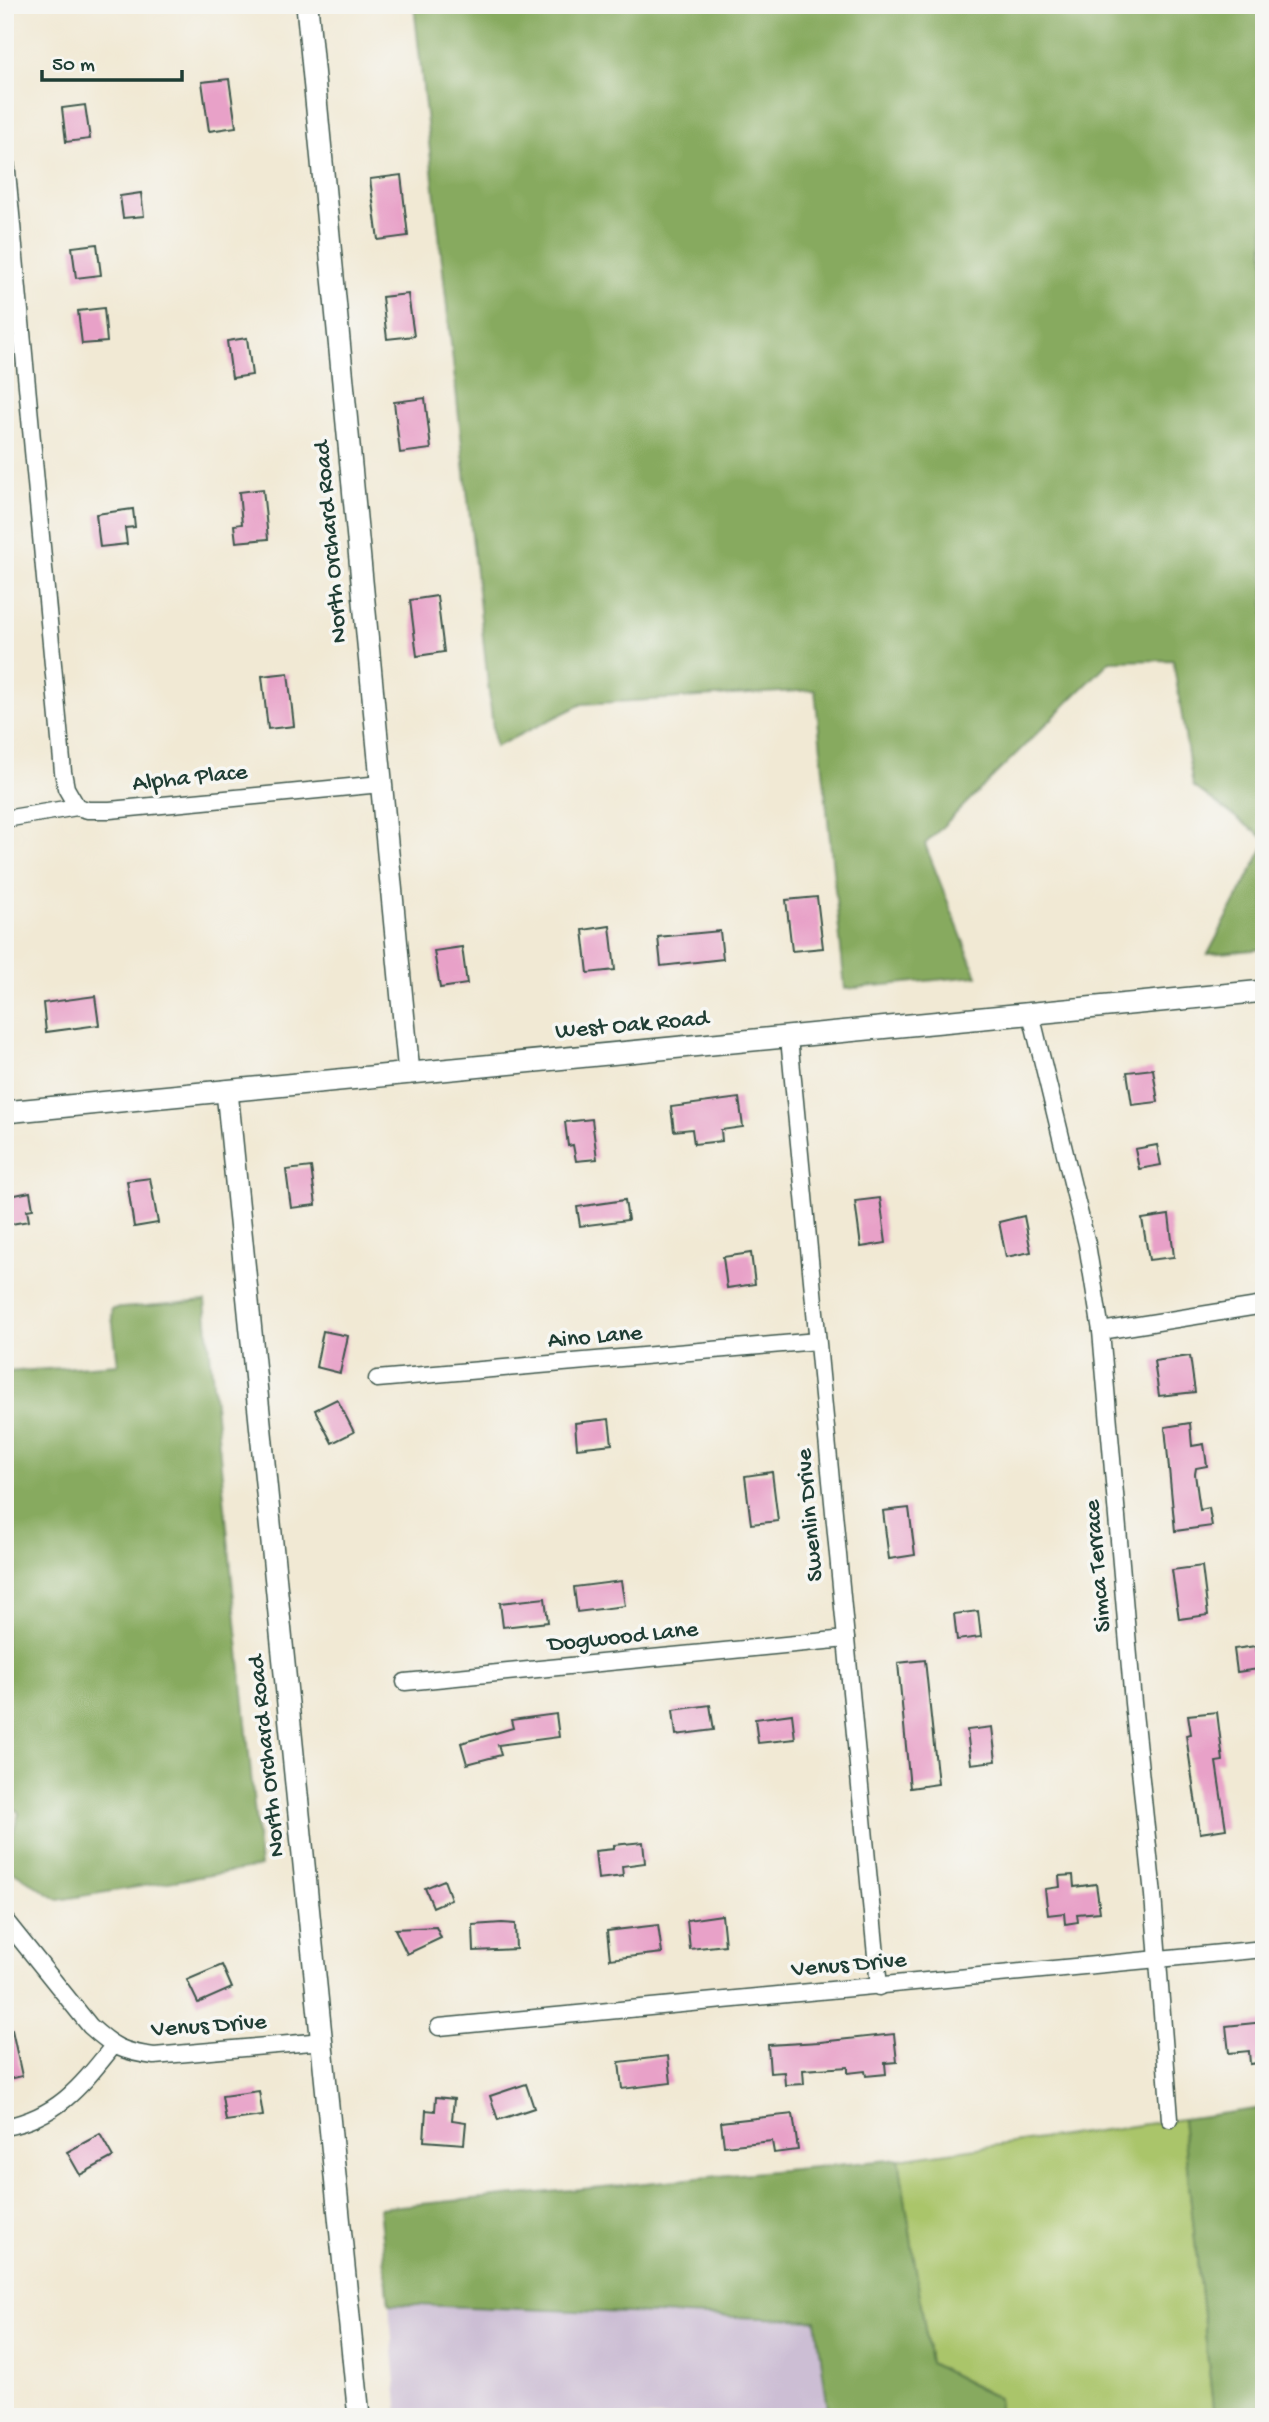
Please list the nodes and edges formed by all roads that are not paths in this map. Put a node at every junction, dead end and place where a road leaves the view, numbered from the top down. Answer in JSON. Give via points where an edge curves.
{"nodes":[{"id":1,"x":307,"y":5,"type":"edge"},
{"id":2,"x":5,"y":149,"type":"edge"},
{"id":3,"x":381,"y":784,"type":"junction"},
{"id":4,"x":77,"y":807,"type":"junction"},
{"id":5,"x":5,"y":819,"type":"edge"},
{"id":6,"x":1264,"y":991,"type":"edge"},
{"id":7,"x":1031,"y":1014,"type":"junction"},
{"id":8,"x":789,"y":1038,"type":"junction"},
{"id":9,"x":409,"y":1073,"type":"junction"},
{"id":10,"x":227,"y":1091,"type":"junction"},
{"id":11,"x":5,"y":1112,"type":"edge"},
{"id":12,"x":1264,"y":1305,"type":"edge"},
{"id":13,"x":1101,"y":1331,"type":"junction"},
{"id":14,"x":817,"y":1341,"type":"junction"},
{"id":15,"x":377,"y":1379,"type":"dead end"},
{"id":16,"x":846,"y":1639,"type":"junction"},
{"id":17,"x":405,"y":1682,"type":"dead end"},
{"id":18,"x":5,"y":1920,"type":"edge"},
{"id":19,"x":1264,"y":1949,"type":"edge"},
{"id":20,"x":1158,"y":1959,"type":"junction"},
{"id":21,"x":879,"y":1987,"type":"junction"},
{"id":22,"x":439,"y":2027,"type":"dead end"},
{"id":23,"x":323,"y":2041,"type":"junction"},
{"id":24,"x":114,"y":2045,"type":"junction"},
{"id":25,"x":1170,"y":2119,"type":"dead end"},
{"id":26,"x":5,"y":2127,"type":"edge"},
{"id":27,"x":359,"y":2417,"type":"edge"}],
"edges":[{"from":1,"to":3,"type":"street","name":"North Orchard Road"},
{"from":2,"to":4,"type":"street","via":[[63,772]]},
{"from":3,"to":4,"type":"street","name":"Alpha Place","via":[[110,810]]},
{"from":3,"to":9,"type":"street","name":"North Orchard Road"},
{"from":4,"to":5,"type":"street","name":"Alpha Place"},
{"from":6,"to":7,"type":"street","name":"West Oak Road"},
{"from":7,"to":8,"type":"street","name":"West Oak Road"},
{"from":7,"to":13,"type":"street","name":"Simca Terrace","via":[[1087,1244]]},
{"from":8,"to":9,"type":"street","name":"West Oak Road"},
{"from":8,"to":14,"type":"street","name":"Swenlin Drive"},
{"from":9,"to":10,"type":"street","name":"West Oak Road"},
{"from":10,"to":11,"type":"street","name":"West Oak Road"},
{"from":10,"to":23,"type":"street","name":"North Orchard Road"},
{"from":12,"to":13,"type":"street"},
{"from":13,"to":20,"type":"street","name":"Simca Terrace"},
{"from":14,"to":15,"type":"street","name":"Aino Lane"},
{"from":14,"to":16,"type":"street","name":"Swenlin Drive"},
{"from":16,"to":17,"type":"street","name":"Dogwood Lane"},
{"from":16,"to":21,"type":"street","name":"Swenlin Drive"},
{"from":18,"to":24,"type":"street","via":[[90,2026]]},
{"from":19,"to":20,"type":"street","name":"Venus Drive"},
{"from":20,"to":21,"type":"street","name":"Venus Drive"},
{"from":20,"to":25,"type":"street","name":"Simca Terrace"},
{"from":21,"to":22,"type":"street","name":"Venus Drive"},
{"from":23,"to":24,"type":"street","name":"Venus Drive","via":[[154,2056],[127,2053]]},
{"from":23,"to":27,"type":"street","name":"North Orchard Road"},
{"from":24,"to":26,"type":"street","via":[[77,2091],[57,2107]]}]}
